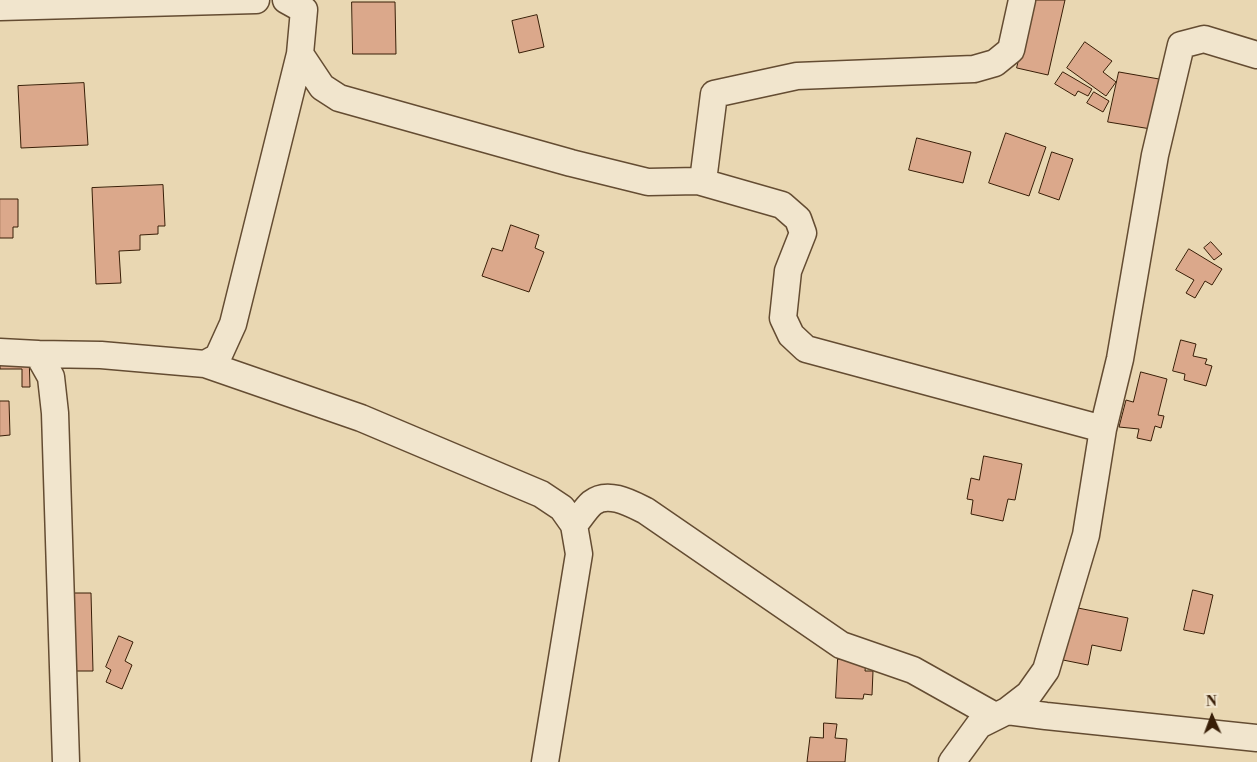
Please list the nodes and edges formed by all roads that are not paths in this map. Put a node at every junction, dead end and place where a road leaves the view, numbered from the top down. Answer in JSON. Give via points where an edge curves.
{"nodes":[{"id":1,"x":256,"y":0,"type":"edge"},
{"id":2,"x":1022,"y":0,"type":"edge"},
{"id":3,"x":56,"y":3,"type":"edge"},
{"id":4,"x":298,"y":3,"type":"edge"},
{"id":5,"x":0,"y":7,"type":"edge"},
{"id":6,"x":300,"y":54,"type":"junction"},
{"id":7,"x":1257,"y":55,"type":"edge"},
{"id":8,"x":698,"y":181,"type":"junction"},
{"id":9,"x":0,"y":352,"type":"edge"},
{"id":10,"x":38,"y":354,"type":"junction"},
{"id":11,"x":205,"y":364,"type":"junction"},
{"id":12,"x":1103,"y":429,"type":"junction"},
{"id":13,"x":574,"y":525,"type":"junction"},
{"id":14,"x":1001,"y":713,"type":"junction"},
{"id":15,"x":1257,"y":738,"type":"edge"},
{"id":16,"x":66,"y":762,"type":"edge"},
{"id":17,"x":545,"y":762,"type":"edge"},
{"id":18,"x":952,"y":762,"type":"edge"}],
"edges":[{"from":1,"to":3,"type":"street"},
{"from":2,"to":8,"type":"street","via":[[1011,50],[995,63],[974,69],[797,76],[714,94],[704,173]]},
{"from":3,"to":5,"type":"street"},
{"from":4,"to":6,"type":"street"},
{"from":6,"to":8,"type":"street","via":[[322,87],[338,98],[648,182]]},
{"from":6,"to":11,"type":"street","via":[[233,324],[218,356]]},
{"from":7,"to":12,"type":"street","via":[[1204,39],[1180,45],[1155,156],[1120,359]]},
{"from":8,"to":12,"type":"street","via":[[782,205],[798,219],[803,233],[788,271],[783,318],[791,335],[806,349]]},
{"from":9,"to":10,"type":"street"},
{"from":10,"to":11,"type":"street","via":[[101,355]]},
{"from":10,"to":16,"type":"street","via":[[51,377],[55,413]]},
{"from":11,"to":13,"type":"street","via":[[361,418],[541,494],[562,508]]},
{"from":12,"to":14,"type":"street","via":[[1086,535],[1046,670],[1029,694]]},
{"from":13,"to":14,"type":"street","via":[[593,502],[605,498],[626,501],[646,511],[841,645],[913,670]]},
{"from":13,"to":17,"type":"street","via":[[579,554]]},
{"from":14,"to":15,"type":"street"},
{"from":14,"to":18,"type":"street","via":[[979,725]]}]}
